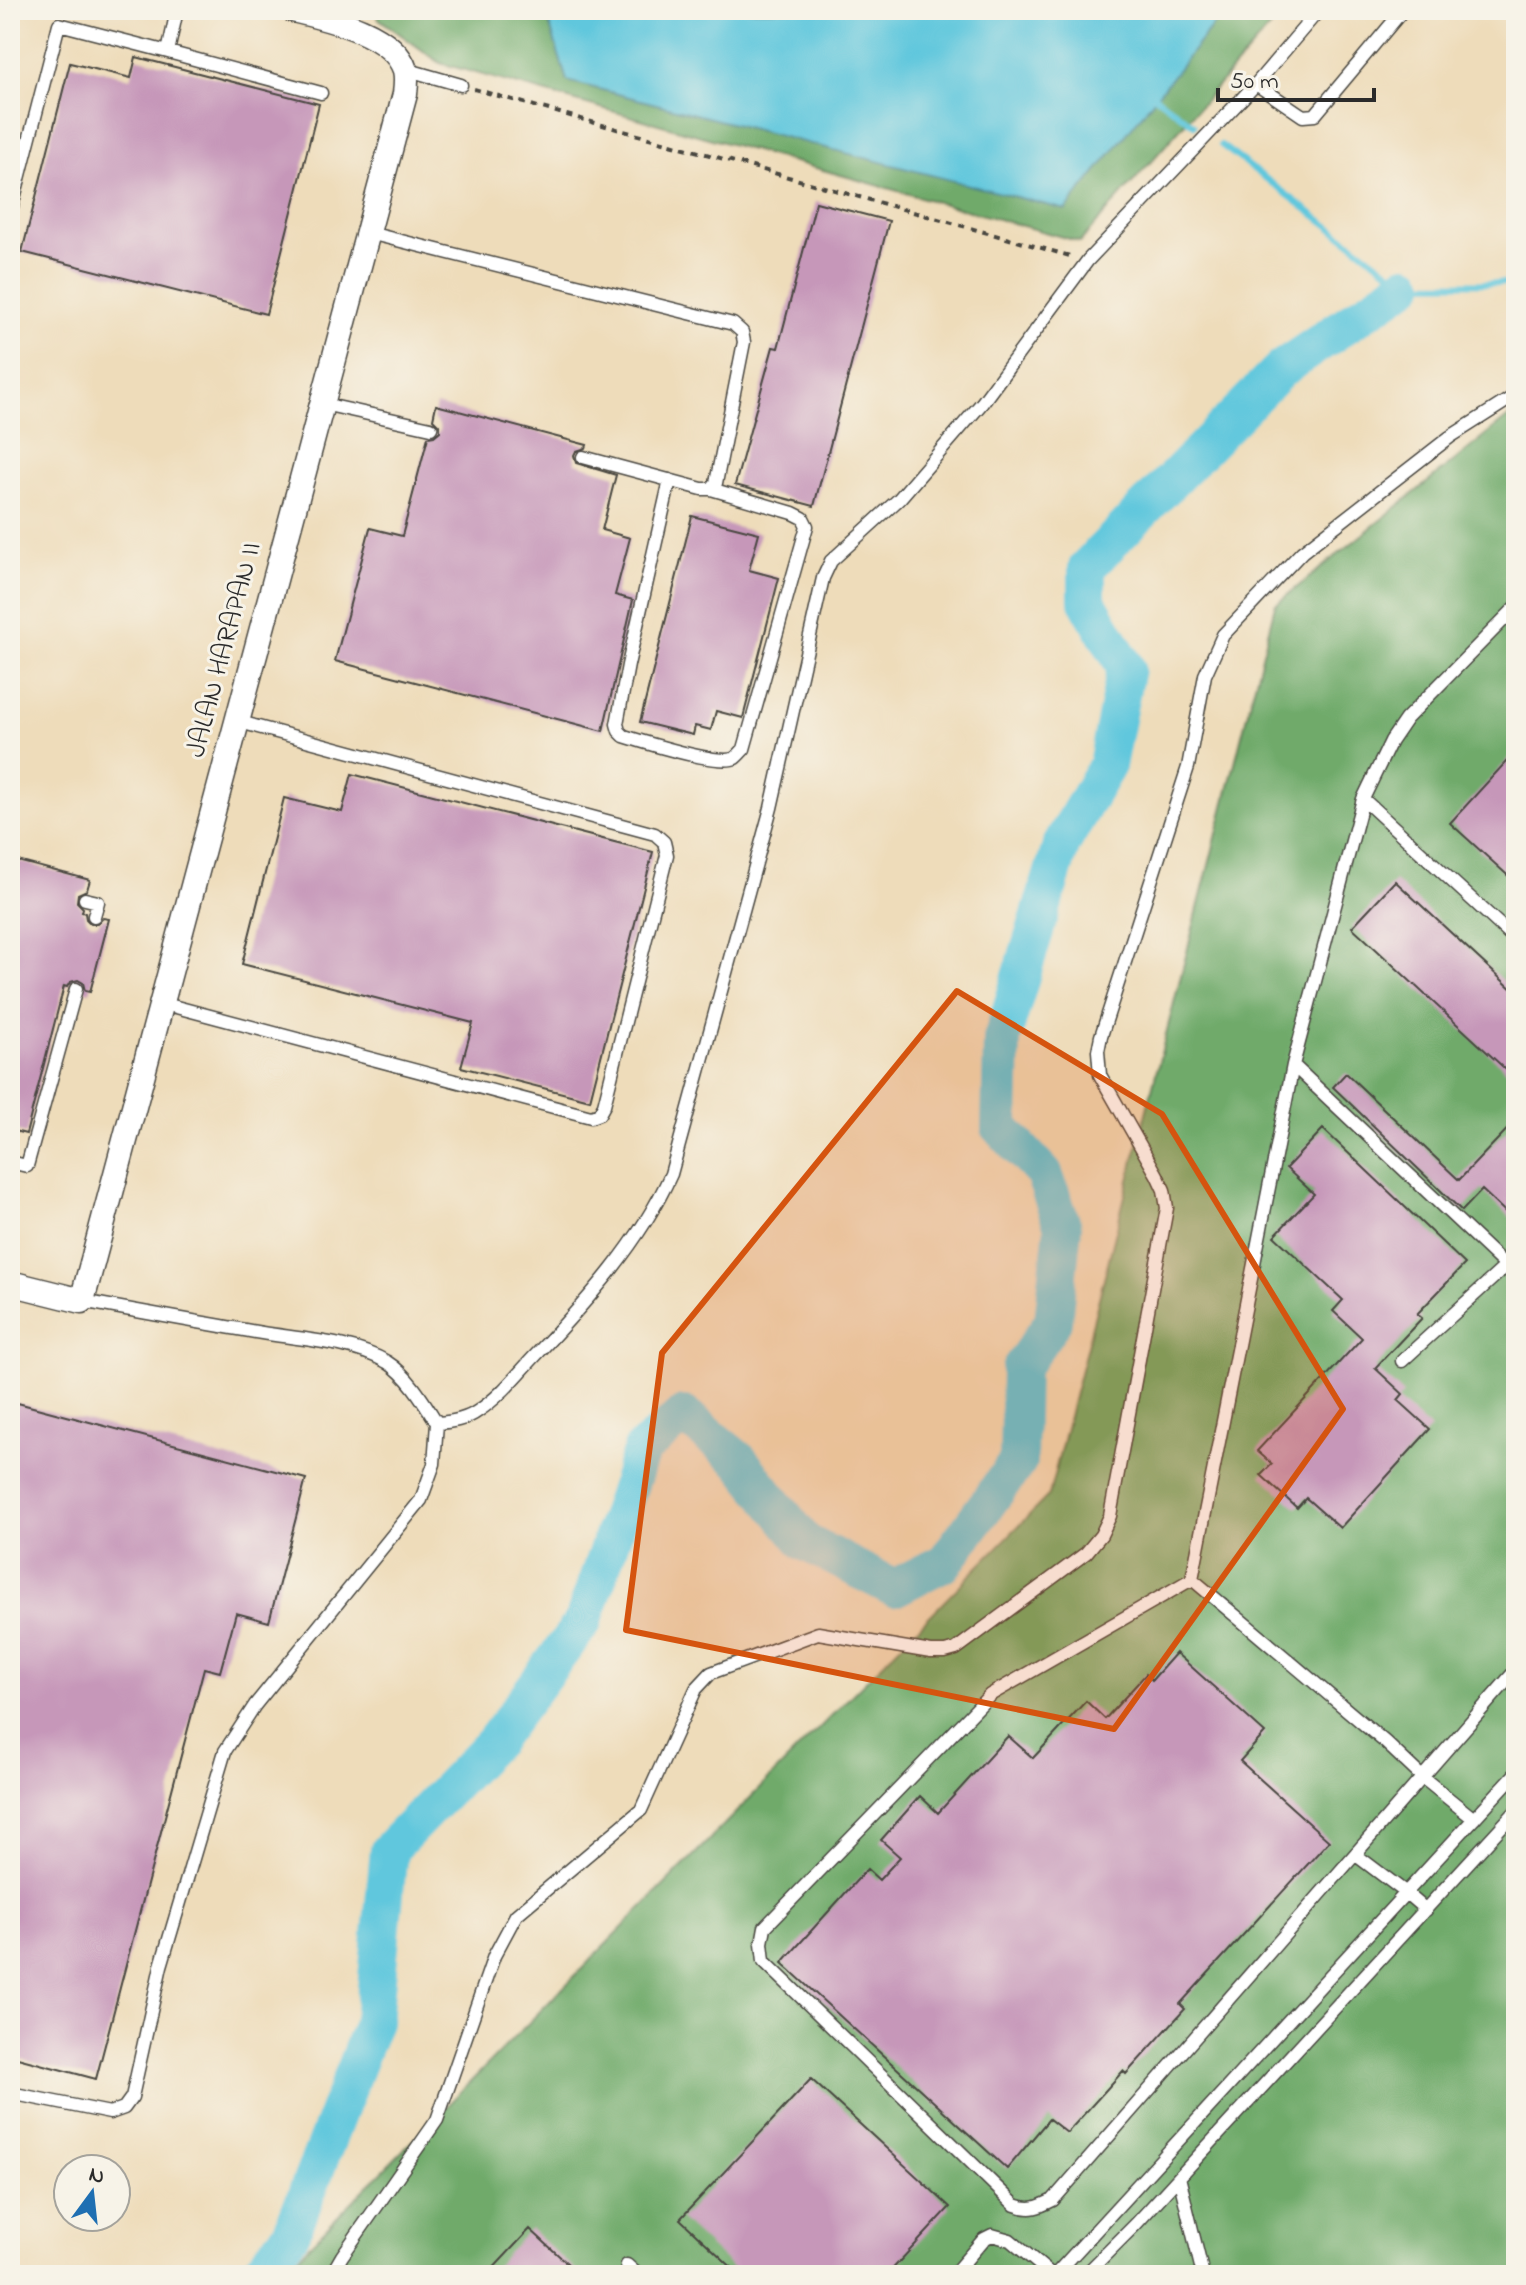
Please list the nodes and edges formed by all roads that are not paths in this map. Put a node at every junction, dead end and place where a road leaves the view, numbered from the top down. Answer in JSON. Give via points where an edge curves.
{"nodes":[{"id":1,"x":177,"y":10,"type":"edge"},
{"id":2,"x":293,"y":10,"type":"edge"},
{"id":3,"x":1319,"y":10,"type":"edge"},
{"id":4,"x":1403,"y":10,"type":"edge"},
{"id":5,"x":355,"y":18,"type":"edge"},
{"id":6,"x":168,"y":52,"type":"junction"},
{"id":7,"x":405,"y":69,"type":"junction"},
{"id":8,"x":1256,"y":84,"type":"junction"},
{"id":9,"x":461,"y":85,"type":"road end"},
{"id":10,"x":321,"y":93,"type":"dead end"},
{"id":11,"x":10,"y":214,"type":"edge"},
{"id":12,"x":369,"y":233,"type":"junction"},
{"id":13,"x":1516,"y":395,"type":"edge"},
{"id":14,"x":323,"y":404,"type":"junction"},
{"id":15,"x":431,"y":428,"type":"dead end"},
{"id":16,"x":583,"y":457,"type":"dead end"},
{"id":17,"x":670,"y":480,"type":"junction"},
{"id":18,"x":711,"y":489,"type":"junction"},
{"id":19,"x":1516,"y":607,"type":"edge"},
{"id":20,"x":236,"y":721,"type":"junction"},
{"id":21,"x":1363,"y":799,"type":"junction"},
{"id":22,"x":85,"y":899,"type":"dead end"},
{"id":23,"x":94,"y":916,"type":"dead end"},
{"id":24,"x":1516,"y":940,"type":"edge"},
{"id":25,"x":76,"y":989,"type":"dead end"},
{"id":26,"x":161,"y":1003,"type":"junction"},
{"id":27,"x":1293,"y":1065,"type":"junction"},
{"id":28,"x":10,"y":1162,"type":"edge"},
{"id":29,"x":1516,"y":1255,"type":"edge"},
{"id":30,"x":1506,"y":1266,"type":"junction"},
{"id":31,"x":10,"y":1283,"type":"edge"},
{"id":32,"x":82,"y":1301,"type":"junction"},
{"id":33,"x":1402,"y":1361,"type":"dead end"},
{"id":34,"x":437,"y":1423,"type":"junction"},
{"id":35,"x":1192,"y":1579,"type":"junction"},
{"id":36,"x":1516,"y":1670,"type":"edge"},
{"id":37,"x":1516,"y":1773,"type":"edge"},
{"id":38,"x":1422,"y":1777,"type":"junction"},
{"id":39,"x":1516,"y":1811,"type":"edge"},
{"id":40,"x":1474,"y":1819,"type":"junction"},
{"id":41,"x":1356,"y":1855,"type":"junction"},
{"id":42,"x":1405,"y":1892,"type":"junction"},
{"id":43,"x":1426,"y":1910,"type":"junction"},
{"id":44,"x":10,"y":2093,"type":"edge"},
{"id":45,"x":1179,"y":2177,"type":"junction"},
{"id":46,"x":627,"y":2265,"type":"dead end"},
{"id":47,"x":331,"y":2275,"type":"edge"},
{"id":48,"x":638,"y":2275,"type":"edge"},
{"id":49,"x":953,"y":2275,"type":"edge"},
{"id":50,"x":1054,"y":2275,"type":"edge"},
{"id":51,"x":1085,"y":2275,"type":"edge"},
{"id":52,"x":1203,"y":2275,"type":"edge"}],
"edges":[{"from":1,"to":6,"type":"lane"},
{"from":2,"to":5,"type":"street"},
{"from":3,"to":8,"type":"lane"},
{"from":4,"to":8,"type":"lane","via":[[1315,115],[1303,116]]},
{"from":5,"to":7,"type":"street"},
{"from":6,"to":10,"type":"lane"},
{"from":6,"to":11,"type":"lane","via":[[59,24]]},
{"from":7,"to":9,"type":"lane"},
{"from":7,"to":12,"type":"street","name":"JALAN HARAPAN II","via":[[405,94]]},
{"from":8,"to":34,"type":"lane","via":[[1088,260],[982,403],[899,499],[831,561],[771,808],[671,1174],[631,1246],[508,1385],[475,1414]]},
{"from":12,"to":14,"type":"street","name":"JALAN HARAPAN II"},
{"from":12,"to":18,"type":"lane","via":[[733,324],[744,342]]},
{"from":13,"to":47,"type":"lane","via":[[1450,437],[1302,552],[1223,635],[1210,662],[1188,767],[1098,1051],[1100,1075],[1157,1175],[1167,1208],[1110,1516],[1101,1535],[1086,1553],[956,1649],[931,1652],[818,1633],[702,1679],[635,1818],[516,1915],[494,1956],[437,2120]]},
{"from":14,"to":15,"type":"lane"},
{"from":14,"to":20,"type":"street","name":"JALAN HARAPAN II"},
{"from":16,"to":17,"type":"lane"},
{"from":17,"to":18,"type":"lane"},
{"from":17,"to":18,"type":"lane","via":[[617,724],[624,736],[726,760],[744,749],[807,526],[793,513]]},
{"from":19,"to":21,"type":"lane","via":[[1406,719]]},
{"from":20,"to":26,"type":"street","name":"JALAN HARAPAN II"},
{"from":20,"to":26,"type":"lane","via":[[655,834],[664,842],[667,855],[604,1105],[591,1117]]},
{"from":21,"to":24,"type":"lane"},
{"from":21,"to":27,"type":"lane"},
{"from":22,"to":23,"type":"lane","via":[[98,902]]},
{"from":25,"to":28,"type":"lane","via":[[27,1166]]},
{"from":26,"to":32,"type":"street","name":"JALAN HARAPAN II"},
{"from":27,"to":30,"type":"lane"},
{"from":27,"to":35,"type":"lane"},
{"from":29,"to":30,"type":"lane"},
{"from":30,"to":33,"type":"lane"},
{"from":31,"to":32,"type":"street"},
{"from":32,"to":34,"type":"lane","via":[[331,1344],[379,1358],[401,1375]]},
{"from":34,"to":44,"type":"lane","via":[[434,1464],[421,1500],[255,1705],[225,1751],[161,1966],[132,2097],[124,2108],[110,2113]]},
{"from":35,"to":38,"type":"lane"},
{"from":35,"to":41,"type":"lane","via":[[990,1695],[765,1927],[764,1961],[1015,2205],[1036,2208],[1053,2200]]},
{"from":36,"to":38,"type":"lane"},
{"from":37,"to":40,"type":"lane"},
{"from":38,"to":40,"type":"lane"},
{"from":38,"to":41,"type":"lane"},
{"from":39,"to":43,"type":"lane"},
{"from":40,"to":42,"type":"lane"},
{"from":41,"to":42,"type":"lane"},
{"from":42,"to":43,"type":"lane"},
{"from":42,"to":50,"type":"lane"},
{"from":43,"to":45,"type":"lane"},
{"from":45,"to":51,"type":"lane"},
{"from":45,"to":52,"type":"lane"},
{"from":46,"to":48,"type":"lane"},
{"from":49,"to":50,"type":"lane","via":[[992,2235],[1010,2240]]}]}
